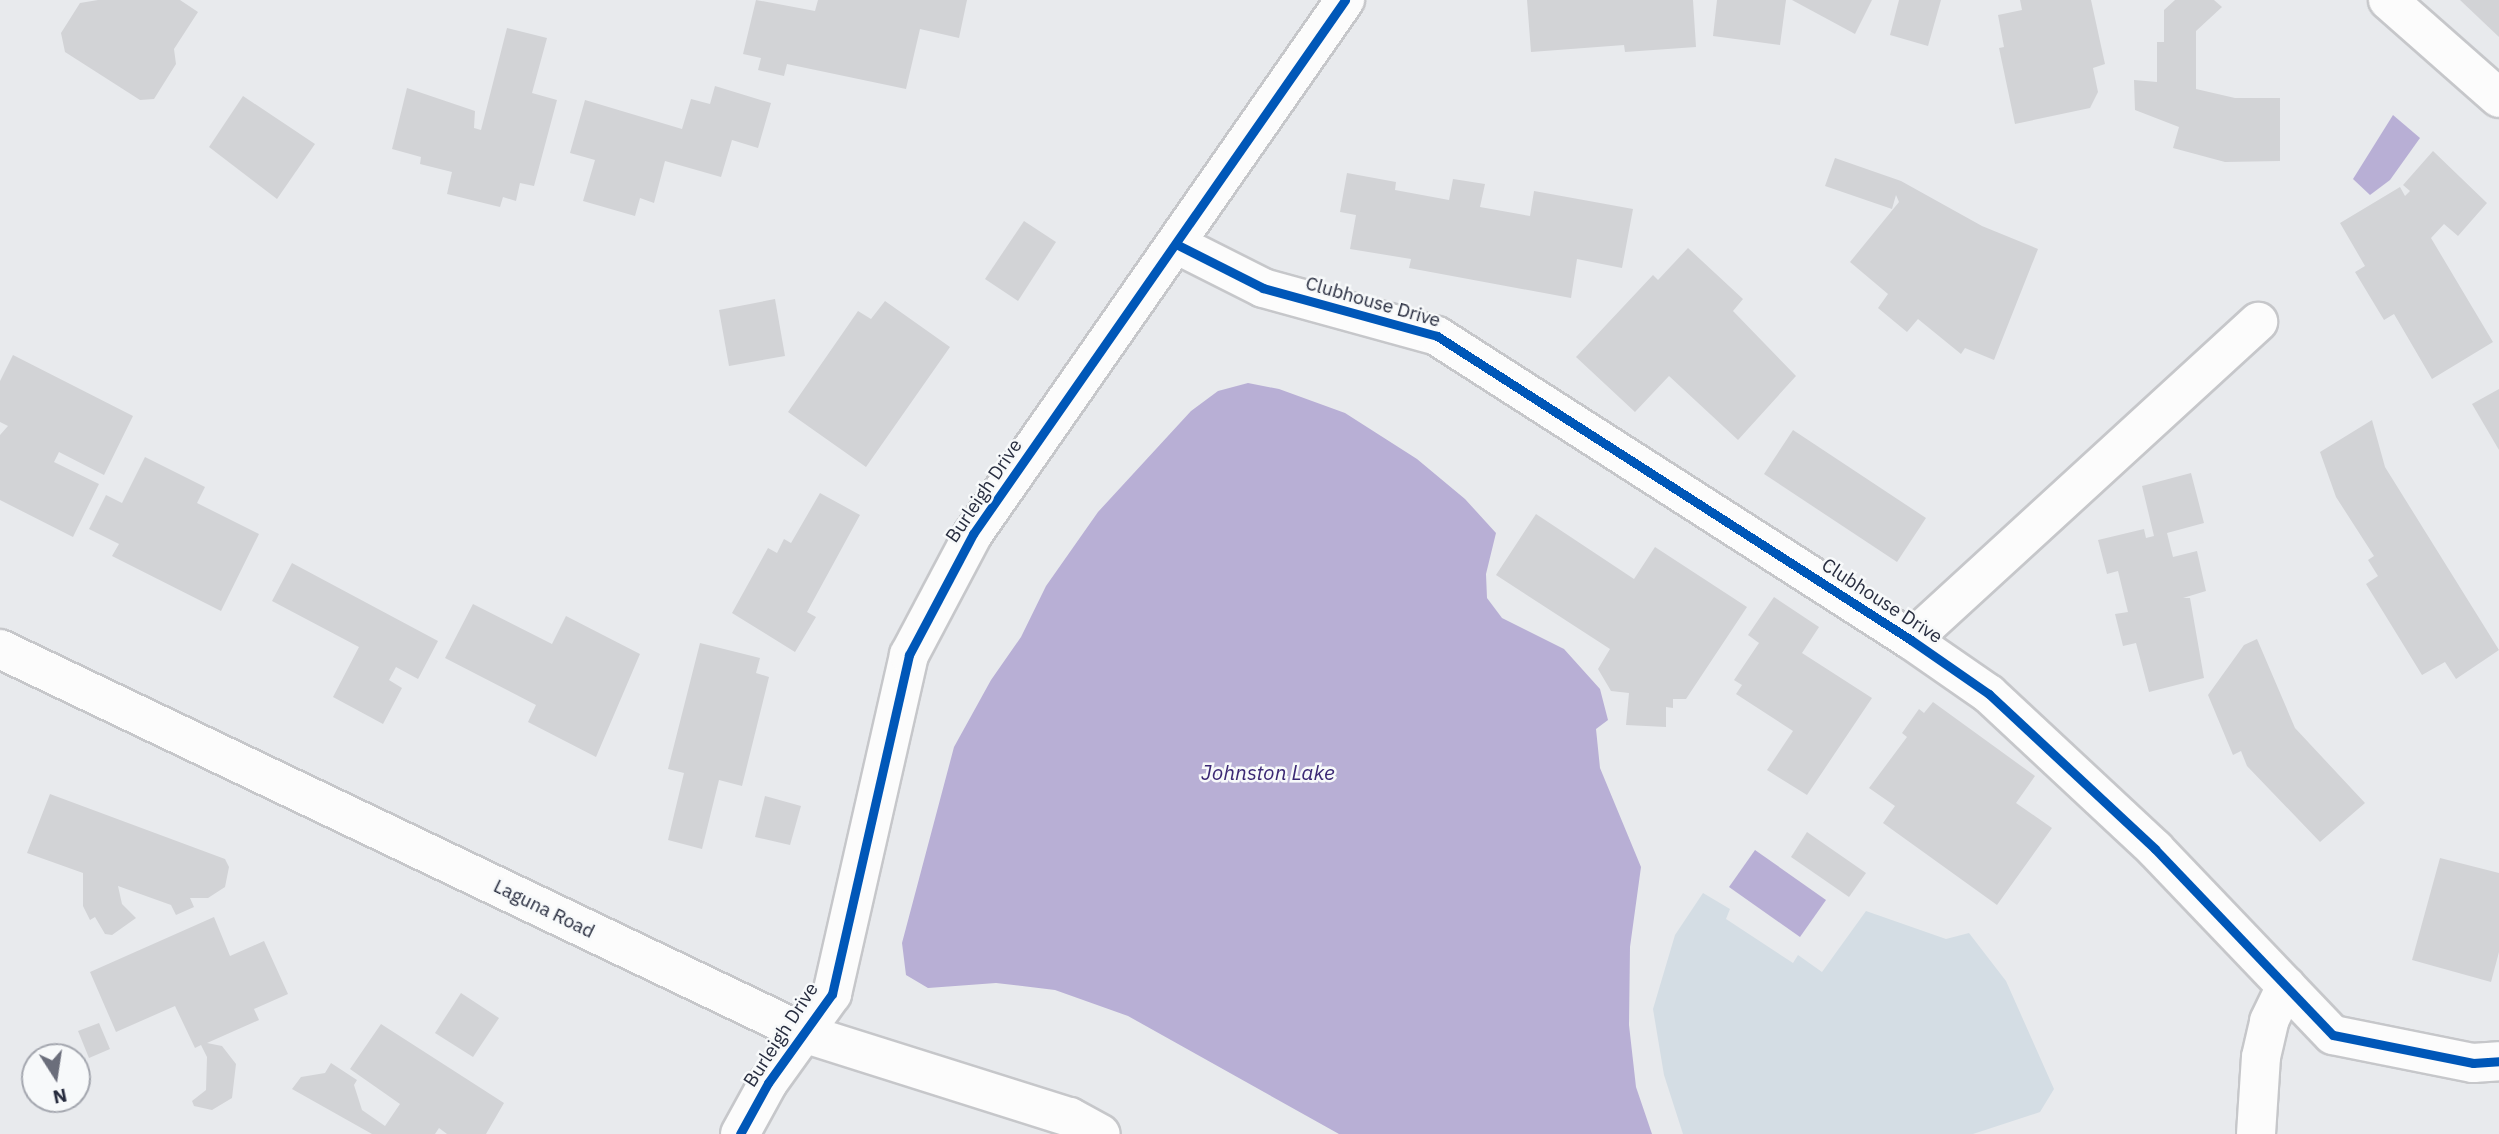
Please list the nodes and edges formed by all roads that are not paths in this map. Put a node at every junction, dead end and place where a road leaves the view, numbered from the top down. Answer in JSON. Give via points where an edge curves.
{"nodes":[{"id":1,"x":1345,"y":0,"type":"edge"},
{"id":2,"x":2388,"y":0,"type":"edge"},
{"id":3,"x":2499,"y":98,"type":"edge"},
{"id":4,"x":1178,"y":245,"type":"junction"},
{"id":5,"x":2258,"y":322,"type":"dead end"},
{"id":6,"x":1911,"y":640,"type":"junction"},
{"id":7,"x":0,"y":649,"type":"edge"},
{"id":8,"x":2286,"y":986,"type":"junction"},
{"id":9,"x":806,"y":1034,"type":"junction"},
{"id":10,"x":2499,"y":1061,"type":"edge"},
{"id":11,"x":740,"y":1134,"type":"edge"},
{"id":12,"x":1101,"y":1134,"type":"edge"},
{"id":13,"x":2256,"y":1134,"type":"edge"}],
"edges":[{"from":1,"to":4,"type":"street","name":"Burleigh Drive"},
{"from":2,"to":3,"type":"street"},
{"from":4,"to":6,"type":"street","name":"Clubhouse Drive","via":[[1263,289],[1437,337]]},
{"from":4,"to":9,"type":"street","name":"Burleigh Drive","via":[[973,534],[909,655],[832,994]]},
{"from":5,"to":6,"type":"street"},
{"from":6,"to":8,"type":"street","name":"Clubhouse Drive","via":[[1989,694],[2155,849]]},
{"from":7,"to":9,"type":"street","name":"Laguna Road"},
{"from":8,"to":10,"type":"street","name":"Clubhouse Drive","via":[[2333,1035],[2473,1063]]},
{"from":8,"to":13,"type":"street","via":[[2269,1021],[2261,1057]]},
{"from":9,"to":11,"type":"street","name":"Burleigh Drive","via":[[768,1083]]},
{"from":9,"to":12,"type":"street","name":"Laguna Road","via":[[1070,1117]]}]}
